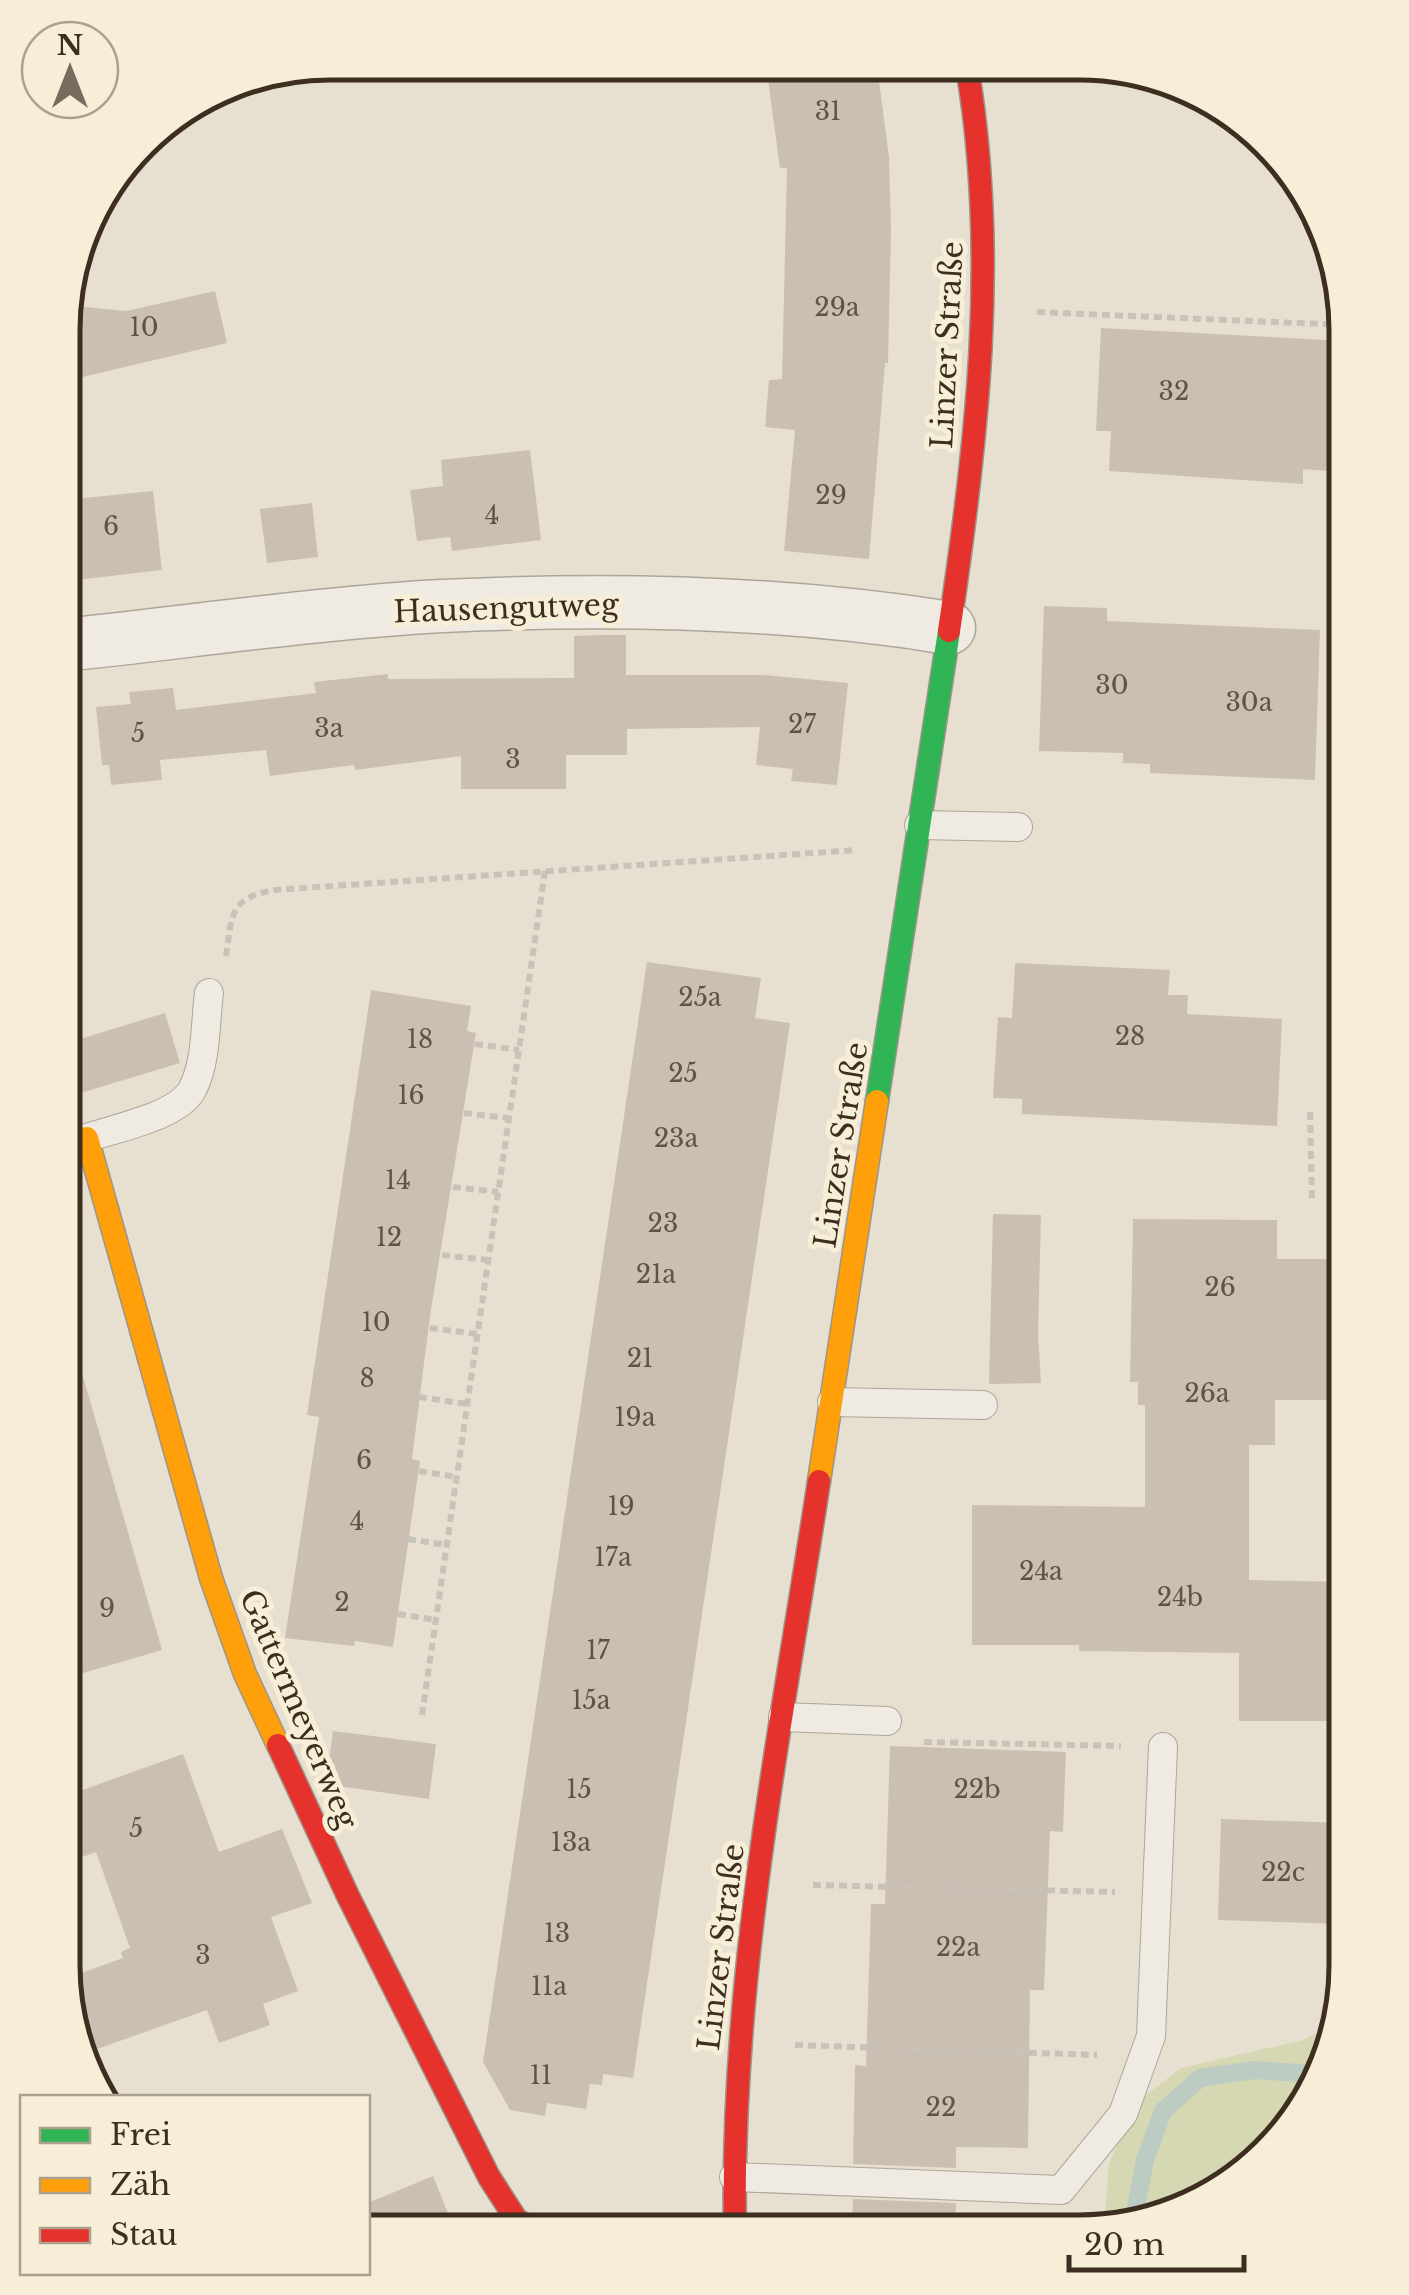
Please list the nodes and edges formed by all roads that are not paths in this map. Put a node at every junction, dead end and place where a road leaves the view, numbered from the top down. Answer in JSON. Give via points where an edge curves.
{"nodes":[{"id":1,"x":970,"y":80,"type":"edge"},
{"id":2,"x":949,"y":628,"type":"junction"},
{"id":3,"x":80,"y":643,"type":"edge"},
{"id":4,"x":919,"y":826,"type":"junction"},
{"id":5,"x":1018,"y":828,"type":"dead end"},
{"id":6,"x":208,"y":993,"type":"road end"},
{"id":7,"x":80,"y":1138,"type":"edge"},
{"id":8,"x":80,"y":1156,"type":"edge"},
{"id":9,"x":832,"y":1402,"type":"junction"},
{"id":10,"x":983,"y":1404,"type":"dead end"},
{"id":11,"x":783,"y":1717,"type":"junction"},
{"id":12,"x":887,"y":1721,"type":"dead end"},
{"id":13,"x":1162,"y":1747,"type":"road end"},
{"id":14,"x":734,"y":2177,"type":"junction"},
{"id":15,"x":513,"y":2215,"type":"edge"},
{"id":16,"x":735,"y":2215,"type":"edge"}],
"edges":[{"from":1,"to":2,"type":"street","name":"Linzer Straße","via":[[983,176],[984,288]]},
{"from":2,"to":3,"type":"street","name":"Hausengutweg","via":[[884,617],[581,602],[440,606]]},
{"from":2,"to":4,"type":"street","name":"Linzer Straße"},
{"from":4,"to":5,"type":"lane"},
{"from":4,"to":9,"type":"street","name":"Linzer Straße"},
{"from":6,"to":7,"type":"lane","via":[[192,1092],[171,1110]]},
{"from":8,"to":15,"type":"street","name":"Gattermeyerweg","via":[[245,1674],[348,1896]]},
{"from":9,"to":10,"type":"lane"},
{"from":9,"to":11,"type":"street","name":"Linzer Straße"},
{"from":11,"to":12,"type":"lane"},
{"from":11,"to":14,"type":"street","name":"Linzer Straße","via":[[737,2043]]},
{"from":13,"to":14,"type":"lane","via":[[1151,2036],[1123,2114],[1061,2190]]},
{"from":14,"to":16,"type":"street","name":"Linzer Straße"}]}
